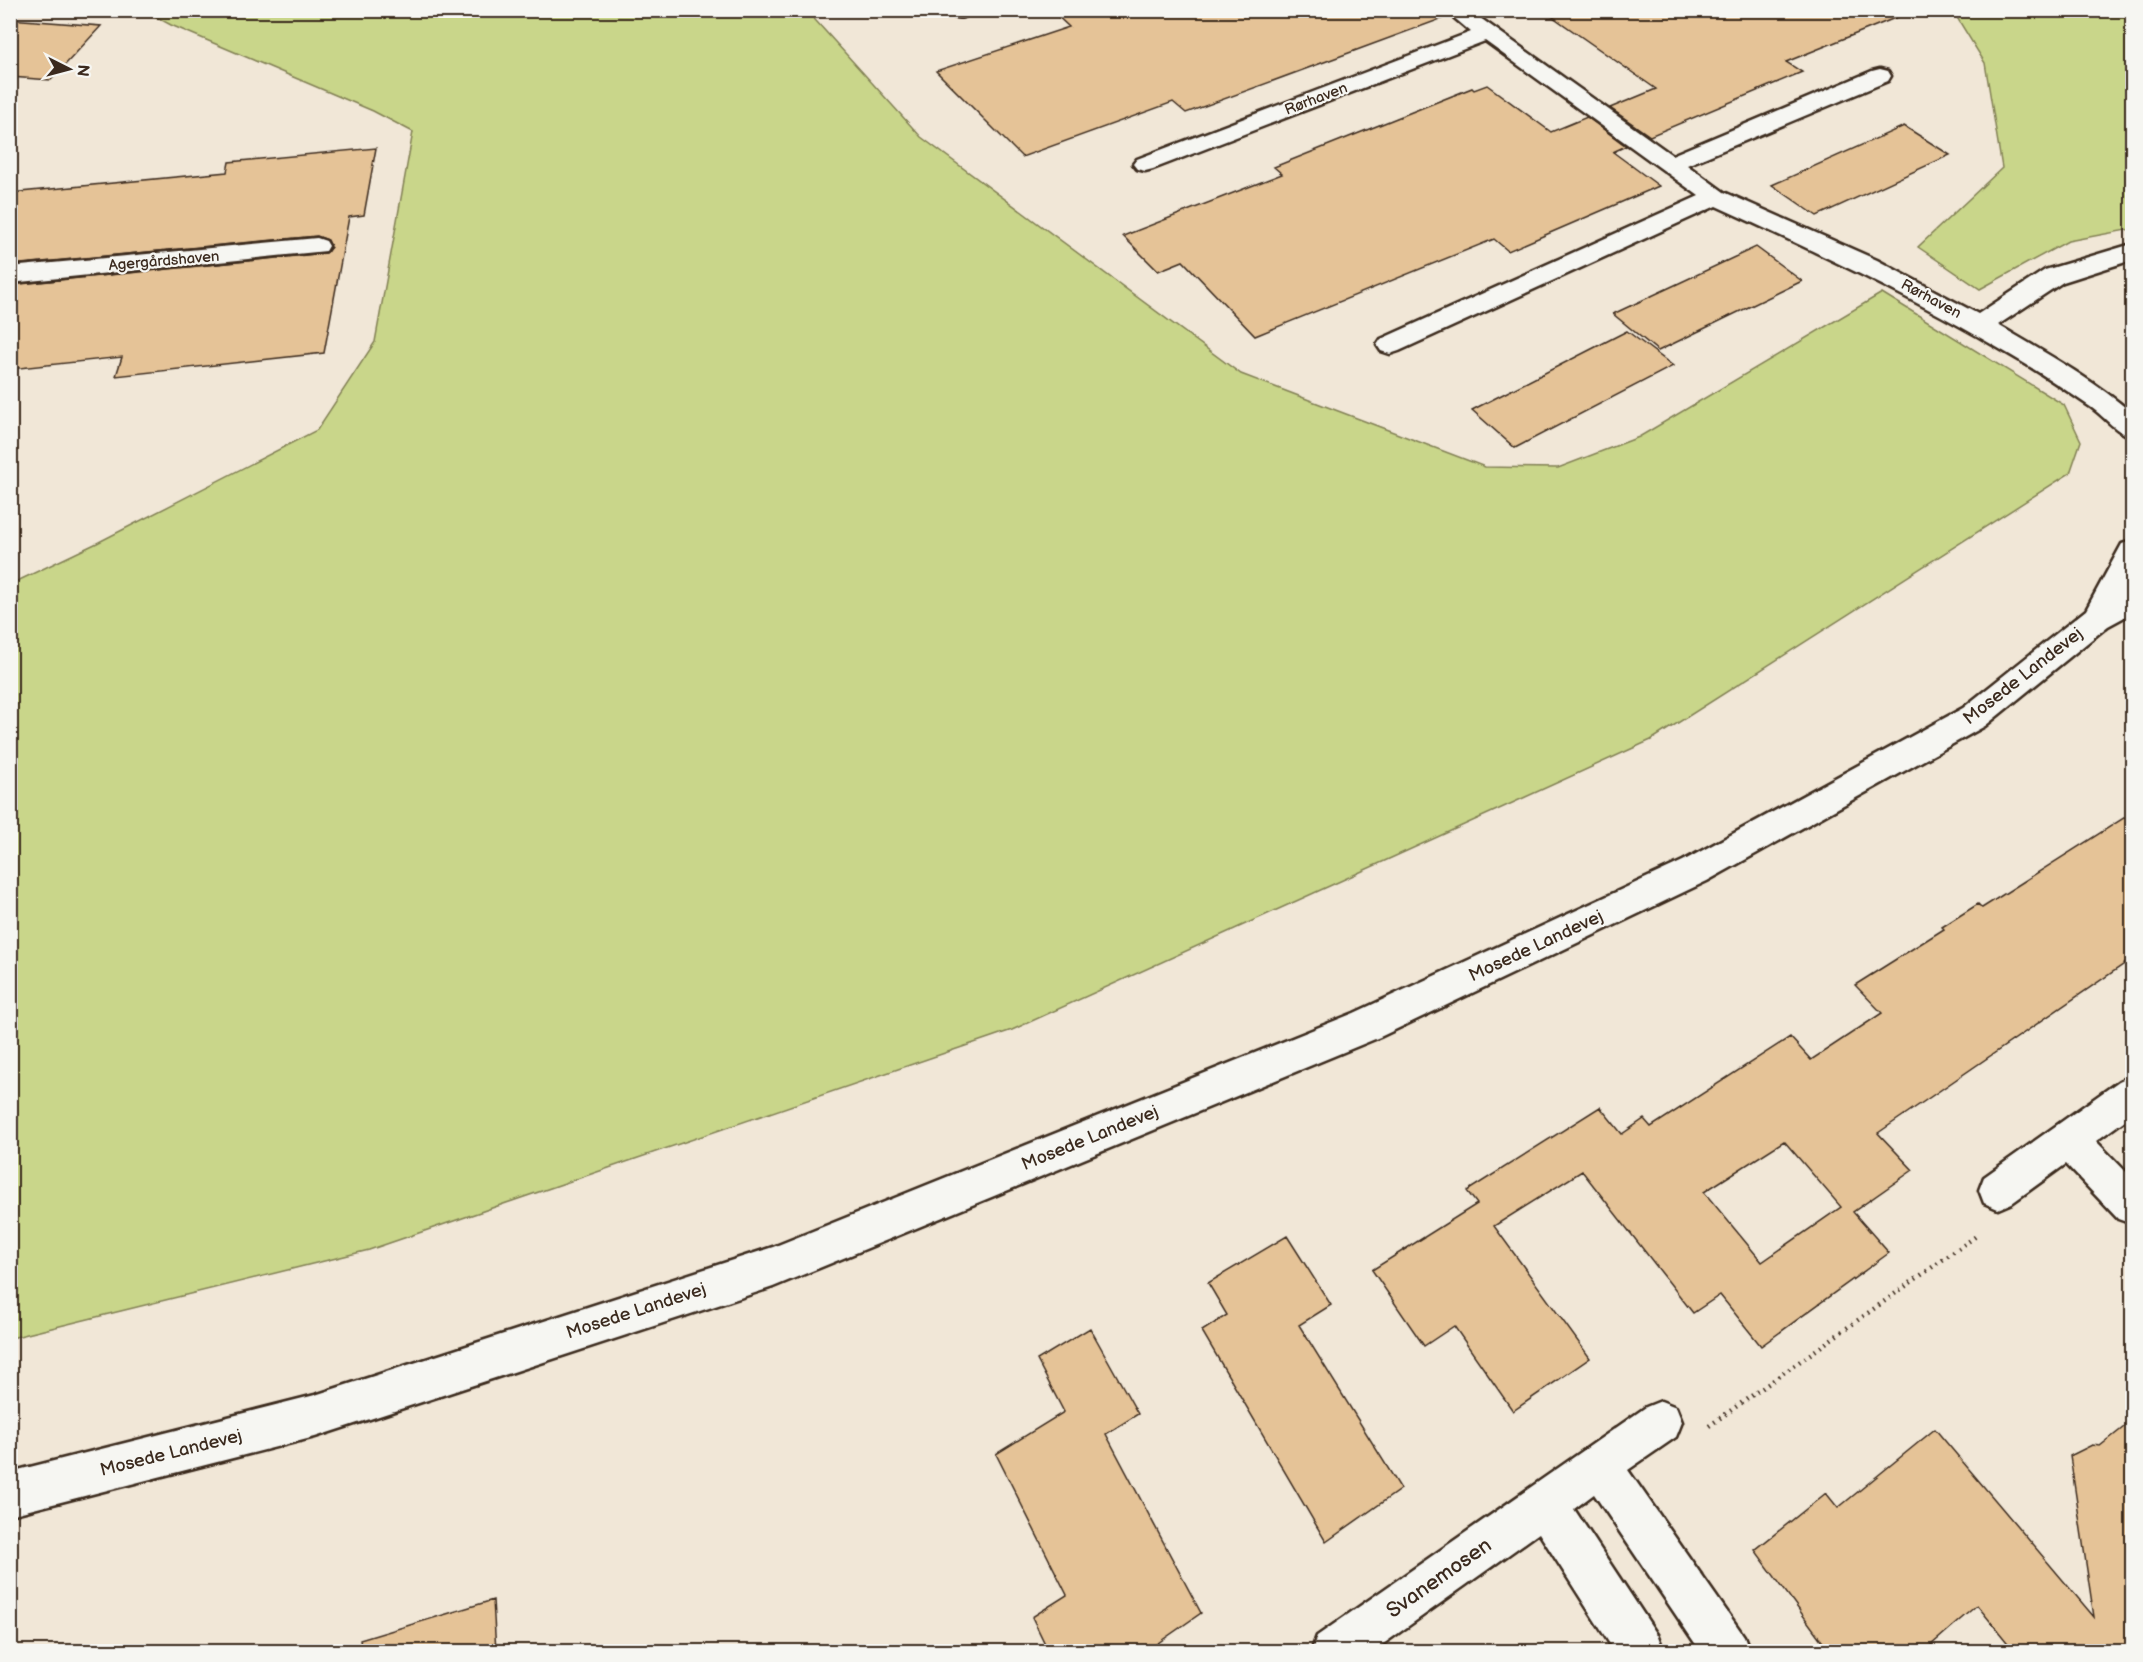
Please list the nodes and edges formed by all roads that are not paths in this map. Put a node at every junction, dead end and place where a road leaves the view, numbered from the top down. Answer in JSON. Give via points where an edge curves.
{"nodes":[{"id":1,"x":1455,"y":10,"type":"edge"},
{"id":2,"x":1487,"y":33,"type":"junction"},
{"id":3,"x":1880,"y":76,"type":"dead end"},
{"id":4,"x":1145,"y":164,"type":"dead end"},
{"id":5,"x":1670,"y":164,"type":"junction"},
{"id":6,"x":1716,"y":197,"type":"junction"},
{"id":7,"x":317,"y":246,"type":"dead end"},
{"id":8,"x":2133,"y":252,"type":"edge"},
{"id":9,"x":10,"y":275,"type":"edge"},
{"id":10,"x":1979,"y":325,"type":"junction"},
{"id":11,"x":1390,"y":345,"type":"dead end"},
{"id":12,"x":2133,"y":427,"type":"edge"},
{"id":13,"x":2133,"y":552,"type":"edge"},
{"id":14,"x":2133,"y":599,"type":"edge"},
{"id":15,"x":2097,"y":618,"type":"junction"},
{"id":16,"x":2130,"y":1100,"type":"edge"},
{"id":17,"x":2068,"y":1139,"type":"junction"},
{"id":18,"x":1998,"y":1190,"type":"road end"},
{"id":19,"x":2133,"y":1205,"type":"edge"},
{"id":20,"x":1661,"y":1422,"type":"road end"},
{"id":21,"x":1600,"y":1466,"type":"junction"},
{"id":22,"x":10,"y":1494,"type":"edge"},
{"id":23,"x":1545,"y":1504,"type":"junction"},
{"id":24,"x":1333,"y":1652,"type":"edge"},
{"id":25,"x":1642,"y":1652,"type":"edge"},
{"id":26,"x":1728,"y":1652,"type":"edge"}],
"edges":[{"from":1,"to":2,"type":"street","name":"Rørhaven"},
{"from":2,"to":4,"type":"street","name":"Rørhaven"},
{"from":2,"to":5,"type":"street","name":"Rørhaven"},
{"from":3,"to":5,"type":"street"},
{"from":5,"to":6,"type":"street","name":"Rørhaven"},
{"from":6,"to":10,"type":"street","name":"Rørhaven","via":[[1868,266]]},
{"from":6,"to":11,"type":"street"},
{"from":7,"to":9,"type":"street","name":"Agergårdshaven"},
{"from":8,"to":10,"type":"street","via":[[2054,276]]},
{"from":10,"to":12,"type":"street","name":"Rørhaven","via":[[2048,365]]},
{"from":13,"to":15,"type":"street","name":"Mosede Landevej"},
{"from":14,"to":15,"type":"street","name":"Mosede Landevej"},
{"from":15,"to":22,"type":"street","name":"Mosede Landevej","via":[[1974,717],[1695,871],[1368,1025],[773,1267],[315,1416]]},
{"from":16,"to":17,"type":"street"},
{"from":17,"to":18,"type":"street"},
{"from":17,"to":19,"type":"street"},
{"from":20,"to":21,"type":"street","name":"Svanemosen"},
{"from":21,"to":23,"type":"street","name":"Svanemosen"},
{"from":21,"to":26,"type":"street"},
{"from":23,"to":24,"type":"street","name":"Svanemosen"},
{"from":23,"to":25,"type":"street"}]}
